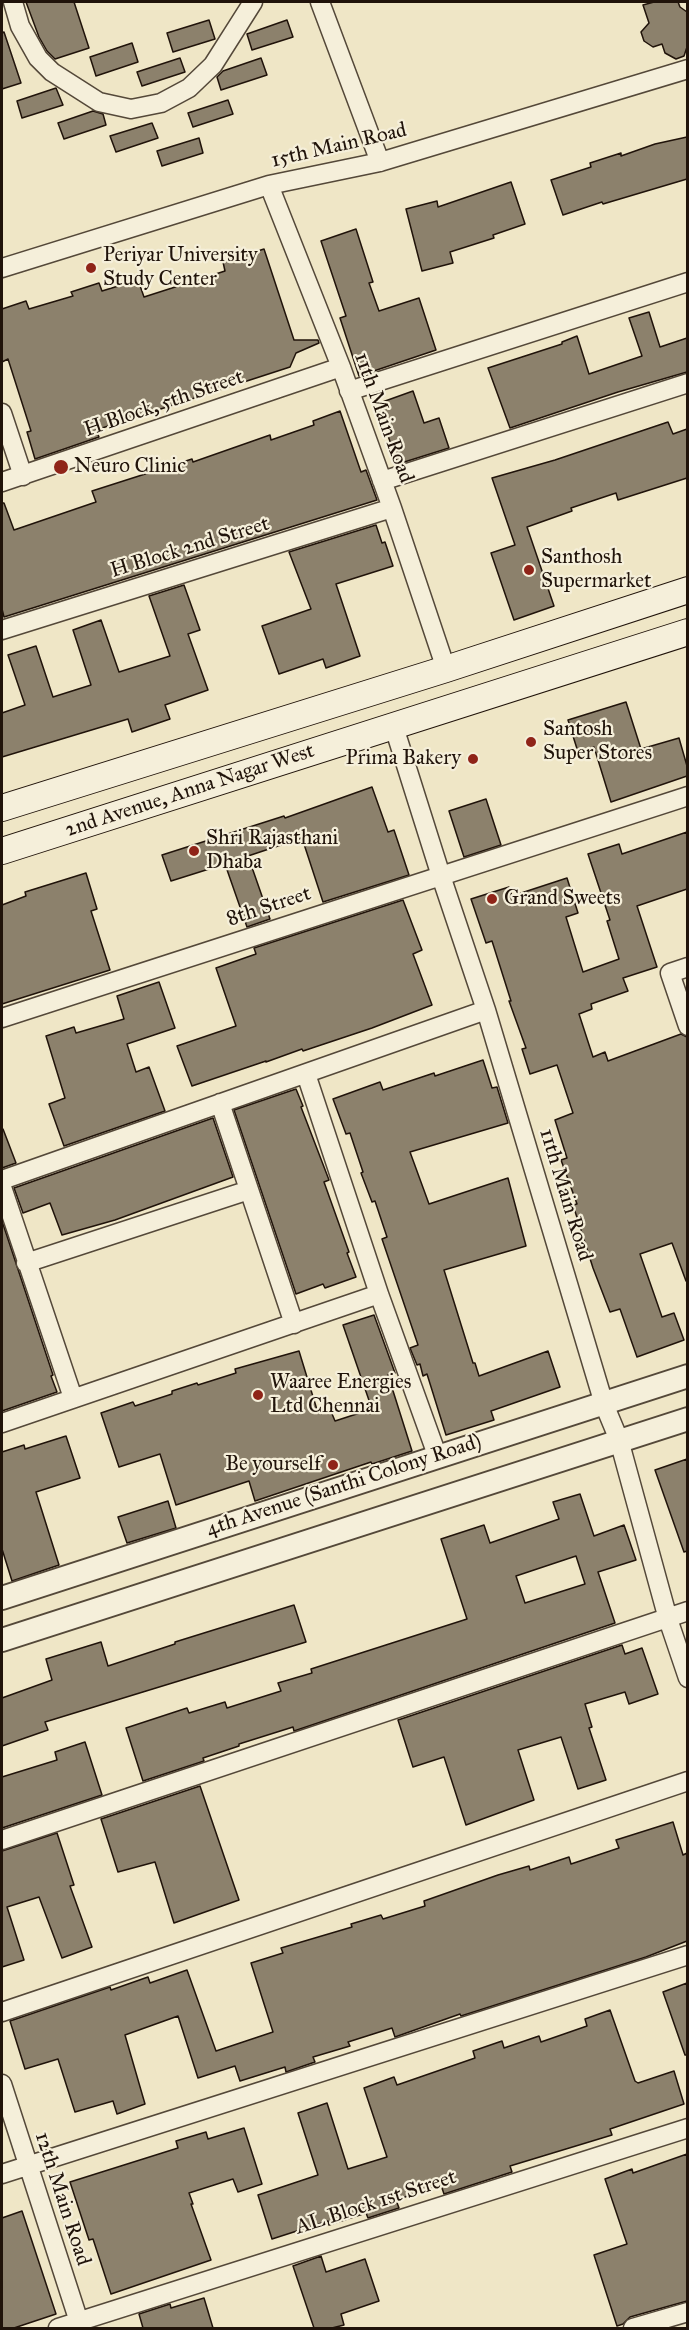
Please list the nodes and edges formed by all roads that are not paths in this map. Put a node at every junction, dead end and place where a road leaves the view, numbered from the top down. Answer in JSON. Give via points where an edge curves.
{"nodes":[{"id":1,"x":13,"y":2,"type":"edge"},
{"id":2,"x":253,"y":2,"type":"edge"},
{"id":3,"x":320,"y":2,"type":"edge"},
{"id":4,"x":687,"y":69,"type":"edge"},
{"id":5,"x":380,"y":162,"type":"junction"},
{"id":6,"x":268,"y":185,"type":"junction"},
{"id":7,"x":2,"y":268,"type":"edge"},
{"id":8,"x":687,"y":282,"type":"edge"},
{"id":9,"x":341,"y":367,"type":"junction"},
{"id":10,"x":687,"y":383,"type":"edge"},
{"id":11,"x":349,"y":391,"type":"junction"},
{"id":12,"x":2,"y":413,"type":"edge"},
{"id":13,"x":23,"y":476,"type":"junction"},
{"id":14,"x":382,"y":481,"type":"junction"},
{"id":15,"x":2,"y":482,"type":"edge"},
{"id":16,"x":392,"y":508,"type":"junction"},
{"id":17,"x":687,"y":590,"type":"edge"},
{"id":18,"x":2,"y":630,"type":"edge"},
{"id":19,"x":687,"y":632,"type":"edge"},
{"id":20,"x":446,"y":669,"type":"junction"},
{"id":21,"x":394,"y":727,"type":"junction"},
{"id":22,"x":687,"y":796,"type":"edge"},
{"id":23,"x":2,"y":808,"type":"edge"},
{"id":24,"x":2,"y":851,"type":"edge"},
{"id":25,"x":441,"y":876,"type":"junction"},
{"id":26,"x":687,"y":967,"type":"edge"},
{"id":27,"x":486,"y":1010,"type":"junction"},
{"id":28,"x":2,"y":1018,"type":"edge"},
{"id":29,"x":687,"y":1026,"type":"edge"},
{"id":30,"x":306,"y":1074,"type":"junction"},
{"id":31,"x":220,"y":1103,"type":"junction"},
{"id":32,"x":2,"y":1180,"type":"edge"},
{"id":33,"x":2,"y":1187,"type":"edge"},
{"id":34,"x":249,"y":1190,"type":"junction"},
{"id":35,"x":26,"y":1263,"type":"junction"},
{"id":36,"x":379,"y":1294,"type":"junction"},
{"id":37,"x":294,"y":1324,"type":"junction"},
{"id":38,"x":687,"y":1376,"type":"edge"},
{"id":39,"x":73,"y":1398,"type":"junction"},
{"id":40,"x":604,"y":1404,"type":"junction"},
{"id":41,"x":687,"y":1419,"type":"edge"},
{"id":42,"x":2,"y":1423,"type":"edge"},
{"id":43,"x":619,"y":1440,"type":"junction"},
{"id":44,"x":437,"y":1455,"type":"junction"},
{"id":45,"x":2,"y":1598,"type":"edge"},
{"id":46,"x":687,"y":1611,"type":"edge"},
{"id":47,"x":668,"y":1618,"type":"junction"},
{"id":48,"x":2,"y":1640,"type":"edge"},
{"id":49,"x":687,"y":1678,"type":"edge"},
{"id":50,"x":687,"y":1781,"type":"edge"},
{"id":51,"x":2,"y":1840,"type":"edge"},
{"id":52,"x":687,"y":1955,"type":"edge"},
{"id":53,"x":2,"y":2012,"type":"edge"},
{"id":54,"x":2,"y":2084,"type":"edge"},
{"id":55,"x":687,"y":2128,"type":"edge"},
{"id":56,"x":27,"y":2166,"type":"junction"},
{"id":57,"x":2,"y":2174,"type":"edge"},
{"id":58,"x":687,"y":2312,"type":"edge"},
{"id":59,"x":80,"y":2325,"type":"edge"},
{"id":60,"x":57,"y":2328,"type":"edge"},
{"id":61,"x":633,"y":2328,"type":"edge"}],
"edges":[{"from":1,"to":2,"type":"street","via":[[20,26],[38,58],[52,72],[99,102],[131,109],[161,103],[189,88],[213,64]]},
{"from":3,"to":5,"type":"street"},
{"from":4,"to":5,"type":"street","name":"15th Main Road"},
{"from":5,"to":6,"type":"street","name":"15th Main Road"},
{"from":6,"to":7,"type":"street","name":"15th Main Road"},
{"from":6,"to":9,"type":"street","name":"11th Main Road"},
{"from":8,"to":11,"type":"street"},
{"from":9,"to":11,"type":"street","name":"11th Main Road"},
{"from":9,"to":13,"type":"street","name":"H Block, 5th Street"},
{"from":10,"to":14,"type":"street"},
{"from":11,"to":14,"type":"street","name":"11th Main Road"},
{"from":12,"to":13,"type":"street"},
{"from":13,"to":15,"type":"street","name":"H Block, 5th Street"},
{"from":14,"to":16,"type":"street","name":"11th Main Road"},
{"from":16,"to":18,"type":"street","name":"H Block 2nd Street"},
{"from":16,"to":20,"type":"street","name":"11th Main Road"},
{"from":17,"to":20,"type":"main road","name":"2nd Avenue, Anna Nagar West"},
{"from":19,"to":21,"type":"main road","name":"2nd Avenue, Anna Nagar West"},
{"from":20,"to":23,"type":"main road","name":"2nd Avenue, Anna Nagar West"},
{"from":21,"to":24,"type":"main road","name":"2nd Avenue, Anna Nagar West"},
{"from":21,"to":25,"type":"street","name":"11th Main Road"},
{"from":22,"to":25,"type":"street","name":"8th Street"},
{"from":25,"to":27,"type":"street","name":"11th Main Road"},
{"from":25,"to":28,"type":"street","name":"8th Street"},
{"from":26,"to":29,"type":"street","via":[[670,973]]},
{"from":27,"to":30,"type":"street"},
{"from":27,"to":40,"type":"street","name":"11th Main Road"},
{"from":30,"to":31,"type":"street"},
{"from":30,"to":36,"type":"street"},
{"from":31,"to":32,"type":"street"},
{"from":31,"to":34,"type":"street"},
{"from":33,"to":35,"type":"street"},
{"from":34,"to":35,"type":"street"},
{"from":34,"to":37,"type":"street"},
{"from":35,"to":39,"type":"street"},
{"from":36,"to":37,"type":"street"},
{"from":36,"to":44,"type":"street"},
{"from":37,"to":39,"type":"street"},
{"from":38,"to":40,"type":"street","name":"4th Avenue (Santhi Colony Road)"},
{"from":39,"to":42,"type":"street"},
{"from":40,"to":43,"type":"street","name":"11th Main Road"},
{"from":40,"to":44,"type":"street","name":"4th Avenue (Santhi Colony Road)"},
{"from":41,"to":43,"type":"street","name":"4th Avenue (Santhi Colony Road)"},
{"from":43,"to":47,"type":"street","name":"11th Main Road"},
{"from":43,"to":48,"type":"street","name":"4th Avenue (Santhi Colony Road)"},
{"from":44,"to":45,"type":"street","name":"4th Avenue (Santhi Colony Road)"},
{"from":46,"to":47,"type":"street"},
{"from":47,"to":49,"type":"street","name":"11th Main Road"},
{"from":47,"to":51,"type":"street"},
{"from":50,"to":53,"type":"street"},
{"from":52,"to":56,"type":"street"},
{"from":54,"to":56,"type":"street","name":"12th Main Road"},
{"from":55,"to":59,"type":"street","name":"AL Block 1st Street"},
{"from":56,"to":57,"type":"street"},
{"from":56,"to":59,"type":"street","name":"12th Main Road"},
{"from":58,"to":61,"type":"street"},
{"from":59,"to":60,"type":"street","name":"AL Block 1st Street"}]}
